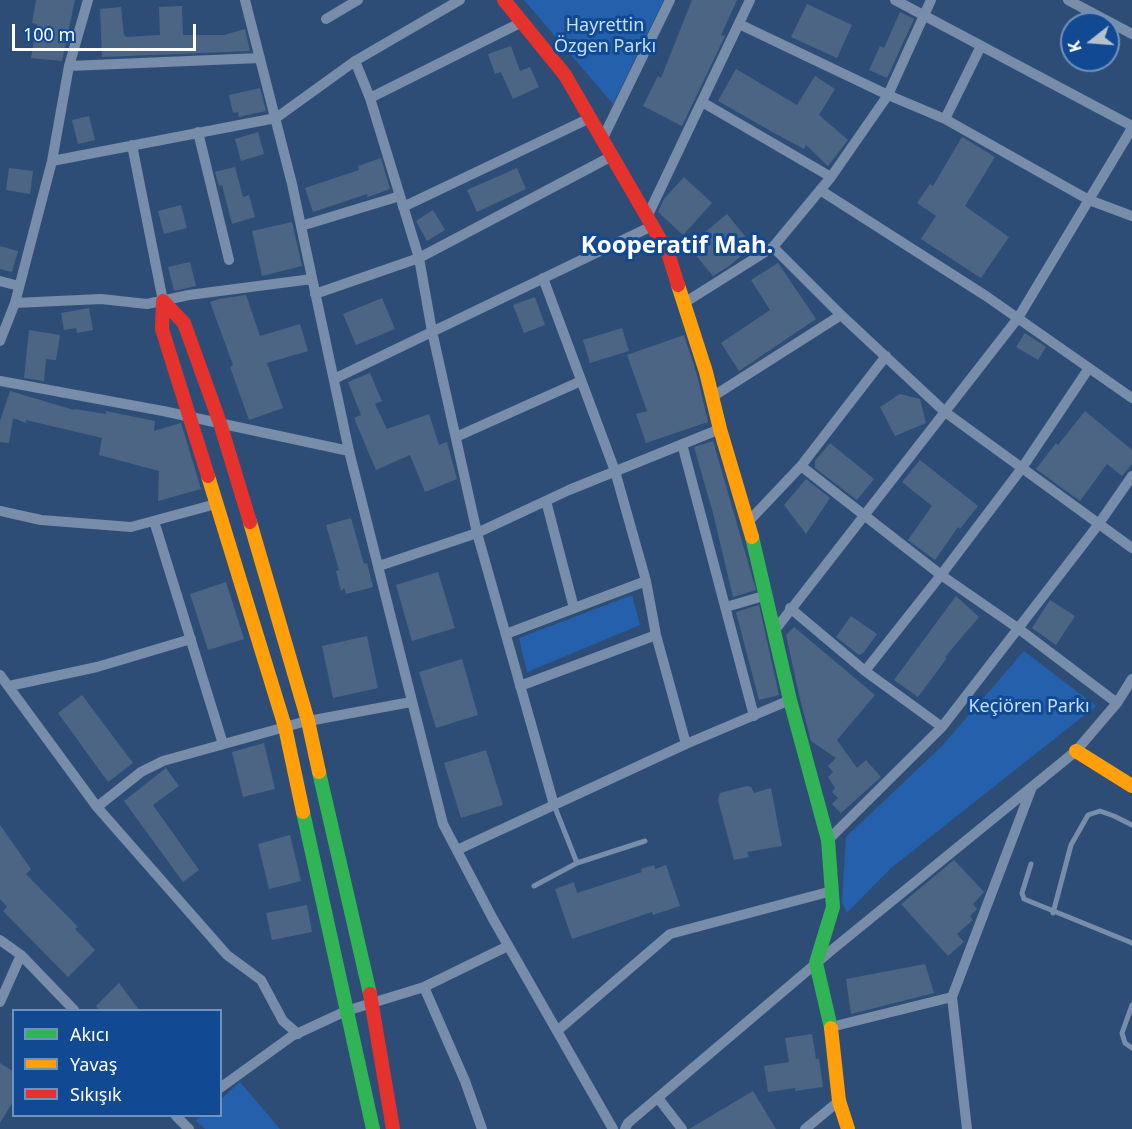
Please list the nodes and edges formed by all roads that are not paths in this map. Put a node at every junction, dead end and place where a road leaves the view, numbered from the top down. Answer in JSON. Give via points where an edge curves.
{"nodes":[{"id":1,"x":88,"y":0,"type":"edge"},
{"id":2,"x":245,"y":0,"type":"edge"},
{"id":3,"x":358,"y":0,"type":"edge"},
{"id":4,"x":460,"y":0,"type":"edge"},
{"id":5,"x":504,"y":0,"type":"edge"},
{"id":6,"x":670,"y":0,"type":"edge"},
{"id":7,"x":750,"y":0,"type":"edge"},
{"id":8,"x":895,"y":0,"type":"edge"},
{"id":9,"x":931,"y":0,"type":"edge"},
{"id":10,"x":1068,"y":0,"type":"edge"},
{"id":11,"x":925,"y":16,"type":"junction"},
{"id":12,"x":326,"y":19,"type":"dead end"},
{"id":13,"x":522,"y":21,"type":"junction"},
{"id":14,"x":739,"y":24,"type":"junction"},
{"id":15,"x":1132,"y":34,"type":"edge"},
{"id":16,"x":981,"y":46,"type":"junction"},
{"id":17,"x":260,"y":58,"type":"junction"},
{"id":18,"x":355,"y":61,"type":"junction"},
{"id":19,"x":69,"y":66,"type":"junction"},
{"id":20,"x":888,"y":95,"type":"junction"},
{"id":21,"x":370,"y":98,"type":"junction"},
{"id":22,"x":702,"y":102,"type":"junction"},
{"id":23,"x":276,"y":118,"type":"junction"},
{"id":24,"x":590,"y":118,"type":"junction"},
{"id":25,"x":945,"y":119,"type":"junction"},
{"id":26,"x":1132,"y":128,"type":"edge"},
{"id":27,"x":198,"y":132,"type":"junction"},
{"id":28,"x":602,"y":140,"type":"junction"},
{"id":29,"x":132,"y":145,"type":"junction"},
{"id":30,"x":612,"y":156,"type":"junction"},
{"id":31,"x":52,"y":161,"type":"junction"},
{"id":32,"x":831,"y":177,"type":"junction"},
{"id":33,"x":820,"y":190,"type":"junction"},
{"id":34,"x":1089,"y":200,"type":"junction"},
{"id":35,"x":402,"y":202,"type":"junction"},
{"id":36,"x":1132,"y":216,"type":"edge"},
{"id":37,"x":650,"y":222,"type":"junction"},
{"id":38,"x":301,"y":226,"type":"junction"},
{"id":39,"x":773,"y":247,"type":"junction"},
{"id":40,"x":419,"y":258,"type":"junction"},
{"id":41,"x":229,"y":260,"type":"dead end"},
{"id":42,"x":543,"y":278,"type":"junction"},
{"id":43,"x":312,"y":279,"type":"junction"},
{"id":44,"x":0,"y":281,"type":"edge"},
{"id":45,"x":19,"y":286,"type":"junction"},
{"id":46,"x":315,"y":294,"type":"junction"},
{"id":47,"x":163,"y":302,"type":"junction"},
{"id":48,"x":15,"y":303,"type":"junction"},
{"id":49,"x":684,"y":303,"type":"junction"},
{"id":50,"x":841,"y":315,"type":"junction"},
{"id":51,"x":1018,"y":318,"type":"junction"},
{"id":52,"x":432,"y":331,"type":"junction"},
{"id":53,"x":0,"y":341,"type":"edge"},
{"id":54,"x":886,"y":356,"type":"junction"},
{"id":55,"x":1089,"y":368,"type":"junction"},
{"id":56,"x":334,"y":379,"type":"junction"},
{"id":57,"x":0,"y":381,"type":"edge"},
{"id":58,"x":581,"y":381,"type":"junction"},
{"id":59,"x":712,"y":397,"type":"junction"},
{"id":60,"x":1132,"y":398,"type":"edge"},
{"id":61,"x":945,"y":412,"type":"junction"},
{"id":62,"x":188,"y":416,"type":"junction"},
{"id":63,"x":220,"y":423,"type":"junction"},
{"id":64,"x":720,"y":429,"type":"junction"},
{"id":65,"x":456,"y":436,"type":"junction"},
{"id":66,"x":682,"y":444,"type":"junction"},
{"id":67,"x":349,"y":451,"type":"junction"},
{"id":68,"x":801,"y":466,"type":"junction"},
{"id":69,"x":1022,"y":468,"type":"junction"},
{"id":70,"x":615,"y":471,"type":"junction"},
{"id":71,"x":1132,"y":476,"type":"edge"},
{"id":72,"x":546,"y":501,"type":"junction"},
{"id":73,"x":216,"y":504,"type":"junction"},
{"id":74,"x":0,"y":511,"type":"edge"},
{"id":75,"x":865,"y":514,"type":"junction"},
{"id":76,"x":154,"y":521,"type":"junction"},
{"id":77,"x":748,"y":522,"type":"junction"},
{"id":78,"x":1098,"y":525,"type":"junction"},
{"id":79,"x":477,"y":533,"type":"junction"},
{"id":80,"x":1132,"y":548,"type":"edge"},
{"id":81,"x":379,"y":566,"type":"junction"},
{"id":82,"x":941,"y":575,"type":"junction"},
{"id":83,"x":646,"y":581,"type":"junction"},
{"id":84,"x":767,"y":595,"type":"junction"},
{"id":85,"x":726,"y":607,"type":"junction"},
{"id":86,"x":574,"y":608,"type":"junction"},
{"id":87,"x":790,"y":608,"type":"junction"},
{"id":88,"x":1019,"y":629,"type":"junction"},
{"id":89,"x":775,"y":630,"type":"junction"},
{"id":90,"x":506,"y":634,"type":"junction"},
{"id":91,"x":656,"y":636,"type":"junction"},
{"id":92,"x":190,"y":639,"type":"junction"},
{"id":93,"x":865,"y":671,"type":"junction"},
{"id":94,"x":0,"y":675,"type":"edge"},
{"id":95,"x":1132,"y":679,"type":"edge"},
{"id":96,"x":9,"y":686,"type":"junction"},
{"id":97,"x":520,"y":686,"type":"junction"},
{"id":98,"x":790,"y":700,"type":"junction"},
{"id":99,"x":411,"y":702,"type":"junction"},
{"id":100,"x":1117,"y":703,"type":"junction"},
{"id":101,"x":754,"y":716,"type":"junction"},
{"id":102,"x":308,"y":722,"type":"junction"},
{"id":103,"x":285,"y":727,"type":"junction"},
{"id":104,"x":942,"y":728,"type":"junction"},
{"id":105,"x":223,"y":744,"type":"junction"},
{"id":106,"x":686,"y":744,"type":"junction"},
{"id":107,"x":1076,"y":752,"type":"junction"},
{"id":108,"x":1132,"y":786,"type":"edge"},
{"id":109,"x":1032,"y":787,"type":"junction"},
{"id":110,"x":554,"y":805,"type":"junction"},
{"id":111,"x":97,"y":807,"type":"junction"},
{"id":112,"x":1132,"y":825,"type":"edge"},
{"id":113,"x":828,"y":840,"type":"junction"},
{"id":114,"x":645,"y":841,"type":"dead end"},
{"id":115,"x":457,"y":850,"type":"junction"},
{"id":116,"x":577,"y":863,"type":"junction"},
{"id":117,"x":1031,"y":864,"type":"dead end"},
{"id":118,"x":534,"y":886,"type":"dead end"},
{"id":119,"x":832,"y":891,"type":"junction"},
{"id":120,"x":1053,"y":913,"type":"junction"},
{"id":121,"x":0,"y":940,"type":"edge"},
{"id":122,"x":1132,"y":943,"type":"edge"},
{"id":123,"x":508,"y":946,"type":"junction"},
{"id":124,"x":21,"y":956,"type":"junction"},
{"id":125,"x":816,"y":963,"type":"junction"},
{"id":126,"x":424,"y":987,"type":"junction"},
{"id":127,"x":952,"y":997,"type":"junction"},
{"id":128,"x":0,"y":1002,"type":"edge"},
{"id":129,"x":372,"y":1003,"type":"junction"},
{"id":130,"x":1132,"y":1005,"type":"edge"},
{"id":131,"x":72,"y":1009,"type":"edge"},
{"id":132,"x":346,"y":1011,"type":"junction"},
{"id":133,"x":831,"y":1027,"type":"junction"},
{"id":134,"x":557,"y":1031,"type":"junction"},
{"id":135,"x":297,"y":1034,"type":"junction"},
{"id":136,"x":1132,"y":1048,"type":"edge"},
{"id":137,"x":222,"y":1087,"type":"edge"},
{"id":138,"x":658,"y":1098,"type":"junction"},
{"id":139,"x":839,"y":1101,"type":"junction"},
{"id":140,"x":181,"y":1117,"type":"edge"},
{"id":141,"x":189,"y":1129,"type":"edge"},
{"id":142,"x":374,"y":1129,"type":"edge"},
{"id":143,"x":393,"y":1129,"type":"edge"},
{"id":144,"x":482,"y":1129,"type":"edge"},
{"id":145,"x":613,"y":1129,"type":"edge"},
{"id":146,"x":625,"y":1129,"type":"edge"},
{"id":147,"x":682,"y":1129,"type":"edge"},
{"id":148,"x":805,"y":1129,"type":"edge"},
{"id":149,"x":848,"y":1129,"type":"edge"},
{"id":150,"x":967,"y":1129,"type":"edge"}],
"edges":[{"from":1,"to":19,"type":"street"},
{"from":2,"to":17,"type":"street"},
{"from":3,"to":12,"type":"street"},
{"from":4,"to":18,"type":"street"},
{"from":5,"to":13,"type":"street"},
{"from":6,"to":28,"type":"street"},
{"from":7,"to":14,"type":"street"},
{"from":8,"to":11,"type":"street"},
{"from":9,"to":11,"type":"street"},
{"from":10,"to":15,"type":"street"},
{"from":11,"to":16,"type":"street"},
{"from":11,"to":20,"type":"street"},
{"from":13,"to":21,"type":"street"},
{"from":13,"to":24,"type":"street","via":[[565,75]]},
{"from":14,"to":20,"type":"street"},
{"from":14,"to":22,"type":"street"},
{"from":16,"to":25,"type":"street"},
{"from":16,"to":26,"type":"street"},
{"from":17,"to":19,"type":"street"},
{"from":17,"to":23,"type":"street"},
{"from":18,"to":21,"type":"street"},
{"from":18,"to":23,"type":"street"},
{"from":19,"to":31,"type":"street"},
{"from":20,"to":25,"type":"street"},
{"from":20,"to":32,"type":"street"},
{"from":21,"to":35,"type":"street"},
{"from":22,"to":32,"type":"street"},
{"from":22,"to":37,"type":"street"},
{"from":23,"to":27,"type":"street"},
{"from":23,"to":38,"type":"street"},
{"from":24,"to":28,"type":"street"},
{"from":24,"to":35,"type":"street"},
{"from":25,"to":34,"type":"street"},
{"from":26,"to":34,"type":"street"},
{"from":27,"to":29,"type":"street"},
{"from":27,"to":41,"type":"street"},
{"from":28,"to":30,"type":"street"},
{"from":29,"to":31,"type":"street"},
{"from":29,"to":47,"type":"street"},
{"from":30,"to":37,"type":"street"},
{"from":30,"to":40,"type":"street"},
{"from":31,"to":45,"type":"street"},
{"from":32,"to":33,"type":"street"},
{"from":33,"to":39,"type":"street"},
{"from":33,"to":51,"type":"street"},
{"from":34,"to":36,"type":"street"},
{"from":34,"to":51,"type":"street"},
{"from":35,"to":38,"type":"street"},
{"from":35,"to":40,"type":"street"},
{"from":37,"to":42,"type":"street"},
{"from":37,"to":49,"type":"street","via":[[668,253]]},
{"from":38,"to":43,"type":"street"},
{"from":39,"to":49,"type":"street"},
{"from":39,"to":50,"type":"street"},
{"from":40,"to":46,"type":"street"},
{"from":40,"to":52,"type":"street"},
{"from":42,"to":52,"type":"street"},
{"from":42,"to":58,"type":"street"},
{"from":43,"to":46,"type":"street"},
{"from":43,"to":47,"type":"street"},
{"from":44,"to":45,"type":"street"},
{"from":45,"to":48,"type":"street"},
{"from":46,"to":56,"type":"street"},
{"from":47,"to":48,"type":"street"},
{"from":47,"to":62,"type":"street","via":[[162,329]]},
{"from":47,"to":63,"type":"street","via":[[184,324]]},
{"from":48,"to":53,"type":"street"},
{"from":49,"to":59,"type":"street"},
{"from":50,"to":54,"type":"street"},
{"from":50,"to":59,"type":"street"},
{"from":51,"to":55,"type":"street"},
{"from":51,"to":61,"type":"street"},
{"from":52,"to":56,"type":"street"},
{"from":52,"to":65,"type":"street"},
{"from":54,"to":61,"type":"street"},
{"from":54,"to":68,"type":"street"},
{"from":55,"to":60,"type":"street"},
{"from":55,"to":69,"type":"street"},
{"from":56,"to":67,"type":"street"},
{"from":57,"to":62,"type":"street"},
{"from":58,"to":65,"type":"street"},
{"from":58,"to":70,"type":"street"},
{"from":59,"to":64,"type":"street"},
{"from":61,"to":69,"type":"street"},
{"from":61,"to":75,"type":"street"},
{"from":62,"to":63,"type":"street"},
{"from":62,"to":73,"type":"street"},
{"from":63,"to":67,"type":"street"},
{"from":63,"to":102,"type":"street"},
{"from":64,"to":66,"type":"street"},
{"from":64,"to":77,"type":"street"},
{"from":65,"to":79,"type":"street"},
{"from":66,"to":70,"type":"street"},
{"from":66,"to":85,"type":"street"},
{"from":67,"to":81,"type":"street"},
{"from":68,"to":75,"type":"street"},
{"from":68,"to":77,"type":"street"},
{"from":69,"to":78,"type":"street"},
{"from":69,"to":82,"type":"street"},
{"from":70,"to":72,"type":"street"},
{"from":70,"to":83,"type":"street"},
{"from":71,"to":78,"type":"street"},
{"from":72,"to":79,"type":"street"},
{"from":72,"to":86,"type":"street"},
{"from":73,"to":76,"type":"street"},
{"from":73,"to":103,"type":"street"},
{"from":74,"to":76,"type":"street","via":[[42,520],[131,528]]},
{"from":75,"to":82,"type":"street"},
{"from":75,"to":87,"type":"street"},
{"from":76,"to":92,"type":"street"},
{"from":77,"to":84,"type":"street"},
{"from":78,"to":80,"type":"street"},
{"from":78,"to":88,"type":"street"},
{"from":79,"to":81,"type":"street"},
{"from":79,"to":90,"type":"street"},
{"from":81,"to":99,"type":"street"},
{"from":82,"to":88,"type":"street"},
{"from":82,"to":93,"type":"street"},
{"from":83,"to":86,"type":"street"},
{"from":83,"to":91,"type":"street"},
{"from":84,"to":85,"type":"street"},
{"from":84,"to":89,"type":"street"},
{"from":85,"to":101,"type":"street"},
{"from":86,"to":90,"type":"street"},
{"from":87,"to":89,"type":"street"},
{"from":87,"to":93,"type":"street"},
{"from":88,"to":100,"type":"street"},
{"from":88,"to":104,"type":"street"},
{"from":89,"to":98,"type":"street"},
{"from":90,"to":97,"type":"street"},
{"from":91,"to":97,"type":"street"},
{"from":91,"to":106,"type":"street"},
{"from":92,"to":96,"type":"street","via":[[97,667]]},
{"from":92,"to":105,"type":"street"},
{"from":93,"to":104,"type":"street"},
{"from":94,"to":96,"type":"street"},
{"from":95,"to":100,"type":"street"},
{"from":96,"to":111,"type":"street"},
{"from":97,"to":110,"type":"street"},
{"from":98,"to":101,"type":"street"},
{"from":98,"to":113,"type":"street"},
{"from":99,"to":102,"type":"street"},
{"from":99,"to":115,"type":"street","via":[[443,824]]},
{"from":100,"to":107,"type":"street"},
{"from":101,"to":106,"type":"street"},
{"from":102,"to":103,"type":"street"},
{"from":102,"to":129,"type":"street"},
{"from":103,"to":105,"type":"street"},
{"from":103,"to":132,"type":"street"},
{"from":104,"to":113,"type":"street"},
{"from":105,"to":111,"type":"street","via":[[148,768]]},
{"from":106,"to":110,"type":"street"},
{"from":107,"to":108,"type":"street"},
{"from":107,"to":109,"type":"street"},
{"from":109,"to":125,"type":"street"},
{"from":109,"to":127,"type":"street"},
{"from":110,"to":115,"type":"street"},
{"from":110,"to":116,"type":"lane"},
{"from":111,"to":135,"type":"street","via":[[227,955],[261,980],[283,1021]]},
{"from":112,"to":120,"type":"lane","via":[[1100,812],[1088,815],[1071,845]]},
{"from":113,"to":119,"type":"street"},
{"from":114,"to":116,"type":"lane"},
{"from":115,"to":123,"type":"street"},
{"from":116,"to":118,"type":"lane"},
{"from":117,"to":120,"type":"lane","via":[[1022,893],[1024,899]]},
{"from":119,"to":125,"type":"street","via":[[834,907]]},
{"from":119,"to":134,"type":"street","via":[[670,934]]},
{"from":120,"to":122,"type":"lane"},
{"from":121,"to":124,"type":"street"},
{"from":123,"to":126,"type":"street"},
{"from":123,"to":134,"type":"street"},
{"from":124,"to":128,"type":"street"},
{"from":124,"to":131,"type":"street"},
{"from":125,"to":133,"type":"street"},
{"from":125,"to":138,"type":"street"},
{"from":126,"to":129,"type":"street"},
{"from":126,"to":144,"type":"street"},
{"from":127,"to":133,"type":"street"},
{"from":127,"to":150,"type":"street"},
{"from":129,"to":132,"type":"street"},
{"from":129,"to":143,"type":"street"},
{"from":130,"to":136,"type":"lane","via":[[1122,1033],[1125,1043]]},
{"from":132,"to":135,"type":"street"},
{"from":132,"to":142,"type":"street"},
{"from":133,"to":139,"type":"street"},
{"from":134,"to":145,"type":"street"},
{"from":135,"to":137,"type":"street"},
{"from":138,"to":146,"type":"street"},
{"from":138,"to":147,"type":"street"},
{"from":139,"to":148,"type":"street"},
{"from":139,"to":149,"type":"street"},
{"from":140,"to":141,"type":"street"}]}
